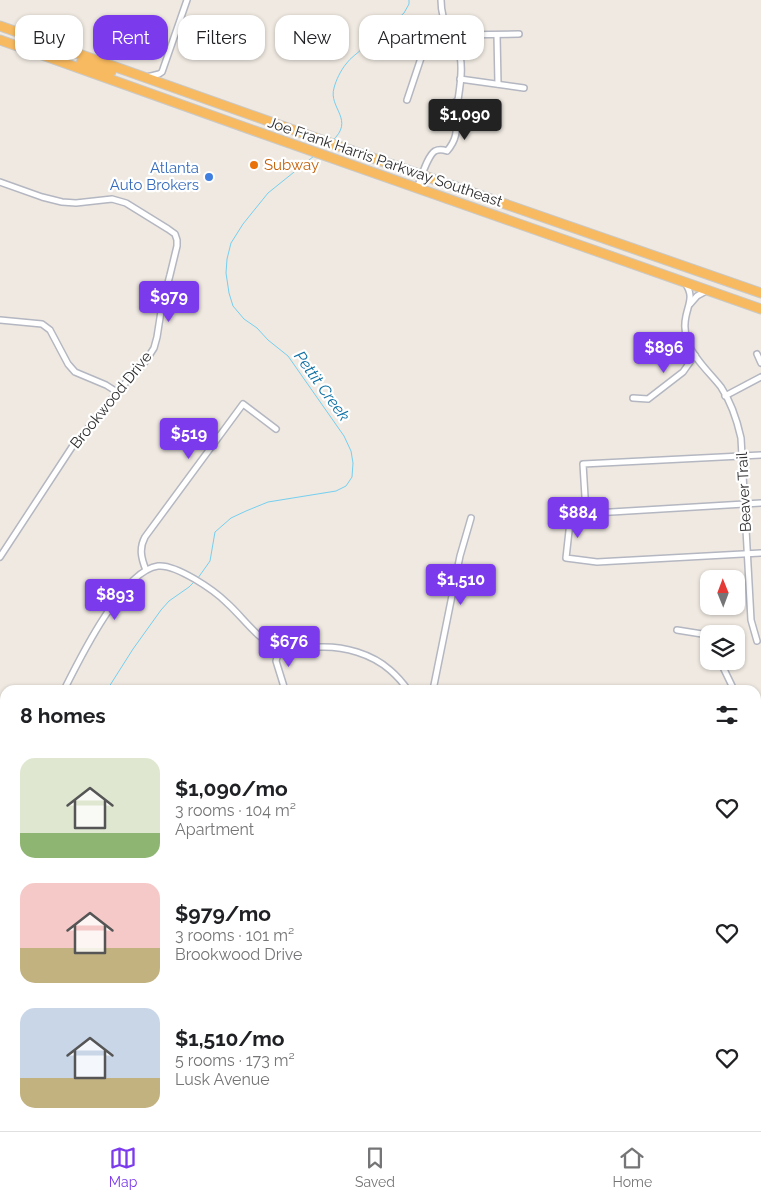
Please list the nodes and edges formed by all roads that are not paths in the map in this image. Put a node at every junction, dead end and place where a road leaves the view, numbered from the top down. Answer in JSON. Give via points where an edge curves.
{"nodes":[{"id":1,"x":187,"y":0,"type":"edge"},
{"id":2,"x":441,"y":0,"type":"edge"},
{"id":3,"x":442,"y":15,"type":"edge"},
{"id":4,"x":0,"y":26,"type":"edge"},
{"id":5,"x":0,"y":34,"type":"edge"},
{"id":6,"x":519,"y":34,"type":"dead end"},
{"id":7,"x":484,"y":35,"type":"edge"},
{"id":8,"x":497,"y":35,"type":"junction"},
{"id":9,"x":0,"y":40,"type":"edge"},
{"id":10,"x":420,"y":60,"type":"edge"},
{"id":11,"x":460,"y":60,"type":"edge"},
{"id":12,"x":162,"y":72,"type":"junction"},
{"id":13,"x":143,"y":77,"type":"junction"},
{"id":14,"x":460,"y":79,"type":"junction"},
{"id":15,"x":498,"y":84,"type":"junction"},
{"id":16,"x":174,"y":88,"type":"junction"},
{"id":17,"x":524,"y":88,"type":"dead end"},
{"id":18,"x":406,"y":100,"type":"dead end"},
{"id":19,"x":422,"y":175,"type":"junction"},
{"id":20,"x":0,"y":182,"type":"edge"},
{"id":21,"x":418,"y":188,"type":"junction"},
{"id":22,"x":684,"y":282,"type":"junction"},
{"id":23,"x":709,"y":290,"type":"junction"},
{"id":24,"x":761,"y":294,"type":"edge"},
{"id":25,"x":690,"y":304,"type":"junction"},
{"id":26,"x":761,"y":309,"type":"edge"},
{"id":27,"x":0,"y":320,"type":"edge"},
{"id":28,"x":695,"y":354,"type":"junction"},
{"id":29,"x":757,"y":354,"type":"dead end"},
{"id":30,"x":761,"y":362,"type":"edge"},
{"id":31,"x":761,"y":377,"type":"edge"},
{"id":32,"x":117,"y":392,"type":"junction"},
{"id":33,"x":725,"y":396,"type":"junction"},
{"id":34,"x":633,"y":398,"type":"dead end"},
{"id":35,"x":276,"y":428,"type":"dead end"},
{"id":36,"x":761,"y":455,"type":"edge"},
{"id":37,"x":742,"y":456,"type":"junction"},
{"id":38,"x":761,"y":503,"type":"edge"},
{"id":39,"x":744,"y":504,"type":"junction"},
{"id":40,"x":586,"y":513,"type":"junction"},
{"id":41,"x":471,"y":518,"type":"dead end"},
{"id":42,"x":761,"y":553,"type":"edge"},
{"id":43,"x":747,"y":554,"type":"junction"},
{"id":44,"x":0,"y":557,"type":"edge"},
{"id":45,"x":146,"y":570,"type":"junction"},
{"id":46,"x":677,"y":630,"type":"dead end"},
{"id":47,"x":700,"y":634,"type":"edge"},
{"id":48,"x":757,"y":641,"type":"dead end"},
{"id":49,"x":280,"y":648,"type":"junction"},
{"id":50,"x":724,"y":670,"type":"edge"},
{"id":51,"x":67,"y":685,"type":"edge"},
{"id":52,"x":284,"y":685,"type":"edge"},
{"id":53,"x":404,"y":685,"type":"edge"},
{"id":54,"x":434,"y":685,"type":"edge"},
{"id":55,"x":732,"y":685,"type":"edge"}],
"edges":[{"from":1,"to":12,"type":"street"},
{"from":2,"to":3,"type":"street"},
{"from":4,"to":13,"type":"highway","name":"Joe Frank Harris Parkway Southeast"},
{"from":5,"to":13,"type":"highway","via":[[86,65]]},
{"from":6,"to":8,"type":"street"},
{"from":7,"to":8,"type":"street"},
{"from":8,"to":15,"type":"street"},
{"from":9,"to":21,"type":"highway","name":"Joe Frank Harris Parkway Southeast"},
{"from":10,"to":18,"type":"street"},
{"from":11,"to":14,"type":"street"},
{"from":12,"to":13,"type":"street"},
{"from":12,"to":16,"type":"street"},
{"from":13,"to":16,"type":"highway","name":"Joe Frank Harris Parkway Southeast"},
{"from":14,"to":15,"type":"street"},
{"from":14,"to":19,"type":"street","via":[[453,114],[456,138],[447,150],[435,151],[430,156]]},
{"from":15,"to":17,"type":"street"},
{"from":16,"to":19,"type":"highway","name":"Joe Frank Harris Parkway Southeast"},
{"from":19,"to":21,"type":"street"},
{"from":19,"to":24,"type":"highway","name":"Joe Frank Harris Parkway Southeast"},
{"from":20,"to":32,"type":"street","name":"Brookwood Drive","via":[[62,202],[112,199],[126,203],[175,234],[176,246],[154,348]]},
{"from":21,"to":22,"type":"highway","name":"Joe Frank Harris Parkway Southeast"},
{"from":22,"to":23,"type":"highway","name":"Joe Frank Harris Parkway Southeast"},
{"from":22,"to":25,"type":"street","name":"Beaver Trail","via":[[690,293]]},
{"from":23,"to":25,"type":"street"},
{"from":23,"to":26,"type":"highway","name":"Joe Frank Harris Parkway Southeast"},
{"from":25,"to":28,"type":"street","name":"Beaver Trail","via":[[685,331]]},
{"from":27,"to":32,"type":"street","via":[[42,324],[50,330],[75,372]]},
{"from":28,"to":33,"type":"street","name":"Beaver Trail"},
{"from":28,"to":34,"type":"street","via":[[683,372],[648,399]]},
{"from":29,"to":30,"type":"street"},
{"from":31,"to":33,"type":"street"},
{"from":32,"to":44,"type":"street","name":"Brookwood Drive","via":[[72,447]]},
{"from":33,"to":37,"type":"street","name":"Beaver Trail","via":[[736,417]]},
{"from":35,"to":45,"type":"street","via":[[243,404],[145,536],[141,559]]},
{"from":36,"to":37,"type":"street"},
{"from":37,"to":39,"type":"street","name":"Beaver Trail"},
{"from":37,"to":40,"type":"street","via":[[584,464]]},
{"from":38,"to":39,"type":"street"},
{"from":39,"to":40,"type":"street"},
{"from":39,"to":43,"type":"street","name":"Beaver Trail"},
{"from":40,"to":43,"type":"street","via":[[571,519],[566,558],[597,562]]},
{"from":41,"to":54,"type":"street","via":[[460,556]]},
{"from":42,"to":43,"type":"street"},
{"from":43,"to":48,"type":"street","name":"Beaver Trail","via":[[751,620]]},
{"from":45,"to":49,"type":"street","via":[[163,566],[183,573],[225,600],[263,638]]},
{"from":45,"to":51,"type":"street","via":[[132,581],[112,607]]},
{"from":46,"to":47,"type":"street"},
{"from":49,"to":52,"type":"street","via":[[276,661]]},
{"from":49,"to":53,"type":"street","via":[[330,647],[359,653],[386,667]]},
{"from":50,"to":55,"type":"street"}]}
